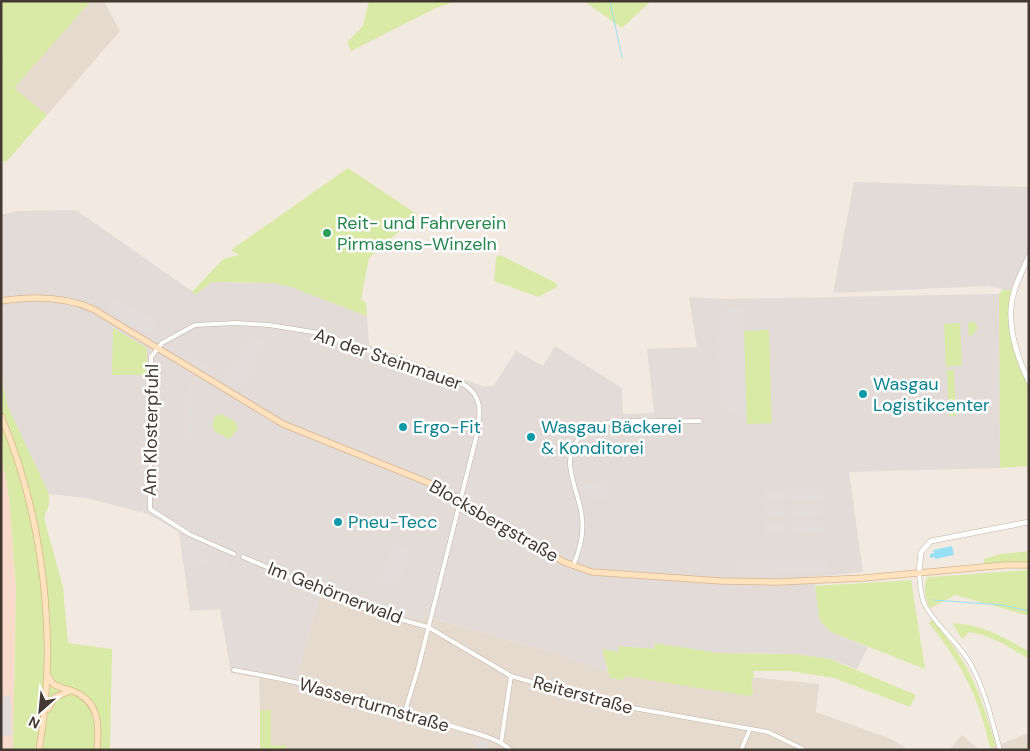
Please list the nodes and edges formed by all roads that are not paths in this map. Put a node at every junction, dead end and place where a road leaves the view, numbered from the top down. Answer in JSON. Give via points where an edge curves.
{"nodes":[{"id":1,"x":1029,"y":256,"type":"edge"},
{"id":2,"x":1,"y":301,"type":"edge"},
{"id":3,"x":158,"y":347,"type":"junction"},
{"id":4,"x":1029,"y":382,"type":"edge"},
{"id":5,"x":1,"y":416,"type":"edge"},
{"id":6,"x":700,"y":421,"type":"dead end"},
{"id":7,"x":460,"y":498,"type":"junction"},
{"id":8,"x":1029,"y":522,"type":"edge"},
{"id":9,"x":234,"y":554,"type":"dead end"},
{"id":10,"x":243,"y":557,"type":"dead end"},
{"id":11,"x":1029,"y":565,"type":"edge"},
{"id":12,"x":573,"y":566,"type":"junction"},
{"id":13,"x":919,"y":573,"type":"junction"},
{"id":14,"x":428,"y":627,"type":"junction"},
{"id":15,"x":234,"y":670,"type":"dead end"},
{"id":16,"x":48,"y":674,"type":"junction"},
{"id":17,"x":511,"y":676,"type":"junction"},
{"id":18,"x":72,"y":691,"type":"junction"},
{"id":19,"x":405,"y":711,"type":"junction"},
{"id":20,"x":44,"y":723,"type":"junction"},
{"id":21,"x":750,"y":729,"type":"junction"},
{"id":22,"x":501,"y":743,"type":"junction"},
{"id":23,"x":39,"y":750,"type":"edge"},
{"id":24,"x":97,"y":750,"type":"edge"},
{"id":25,"x":511,"y":750,"type":"edge"},
{"id":26,"x":741,"y":750,"type":"edge"},
{"id":27,"x":806,"y":750,"type":"edge"},
{"id":28,"x":1000,"y":750,"type":"edge"}],
"edges":[{"from":1,"to":4,"type":"street","via":[[1014,292],[1011,312],[1015,343]]},
{"from":2,"to":3,"type":"main road","name":"Blocksbergstraße","via":[[46,298],[77,303],[109,317]]},
{"from":3,"to":7,"type":"main road","name":"Blocksbergstraße","via":[[283,424]]},
{"from":3,"to":7,"type":"street","name":"An der Steinmauer","via":[[195,325],[284,326],[319,333],[463,384],[474,392],[481,409]]},
{"from":3,"to":9,"type":"street","name":"Am Klosterpfuhl","via":[[151,360],[150,509],[189,534]]},
{"from":5,"to":16,"type":"main road","via":[[18,464],[36,538],[46,618]]},
{"from":6,"to":12,"type":"street","via":[[608,423],[592,426],[579,437],[569,461],[583,518],[581,546]]},
{"from":7,"to":12,"type":"main road","name":"Blocksbergstraße"},
{"from":7,"to":14,"type":"street"},
{"from":8,"to":13,"type":"street","via":[[931,540],[921,552]]},
{"from":10,"to":14,"type":"street","name":"Im Gehörnerwald","via":[[370,611]]},
{"from":11,"to":13,"type":"main road","name":"Blocksbergstraße"},
{"from":12,"to":13,"type":"main road","name":"Blocksbergstraße","via":[[605,574],[734,582],[834,580]]},
{"from":13,"to":28,"type":"street","via":[[926,607],[972,666]]},
{"from":14,"to":17,"type":"street","name":"Reiterstraße"},
{"from":14,"to":19,"type":"street"},
{"from":15,"to":19,"type":"street","name":"Wasserturmstraße","via":[[305,684]]},
{"from":16,"to":18,"type":"main road","via":[[53,684]]},
{"from":16,"to":20,"type":"main road"},
{"from":17,"to":21,"type":"street","name":"Reiterstraße","via":[[613,705]]},
{"from":17,"to":22,"type":"street"},
{"from":18,"to":20,"type":"main road","via":[[52,699]]},
{"from":18,"to":24,"type":"main road","via":[[86,699],[95,712]]},
{"from":19,"to":22,"type":"street","name":"Wasserturmstraße"},
{"from":20,"to":23,"type":"main road"},
{"from":21,"to":26,"type":"street"},
{"from":21,"to":27,"type":"street","name":"Reiterstraße","via":[[768,732]]},
{"from":22,"to":25,"type":"street","name":"Wasserturmstraße"}]}
